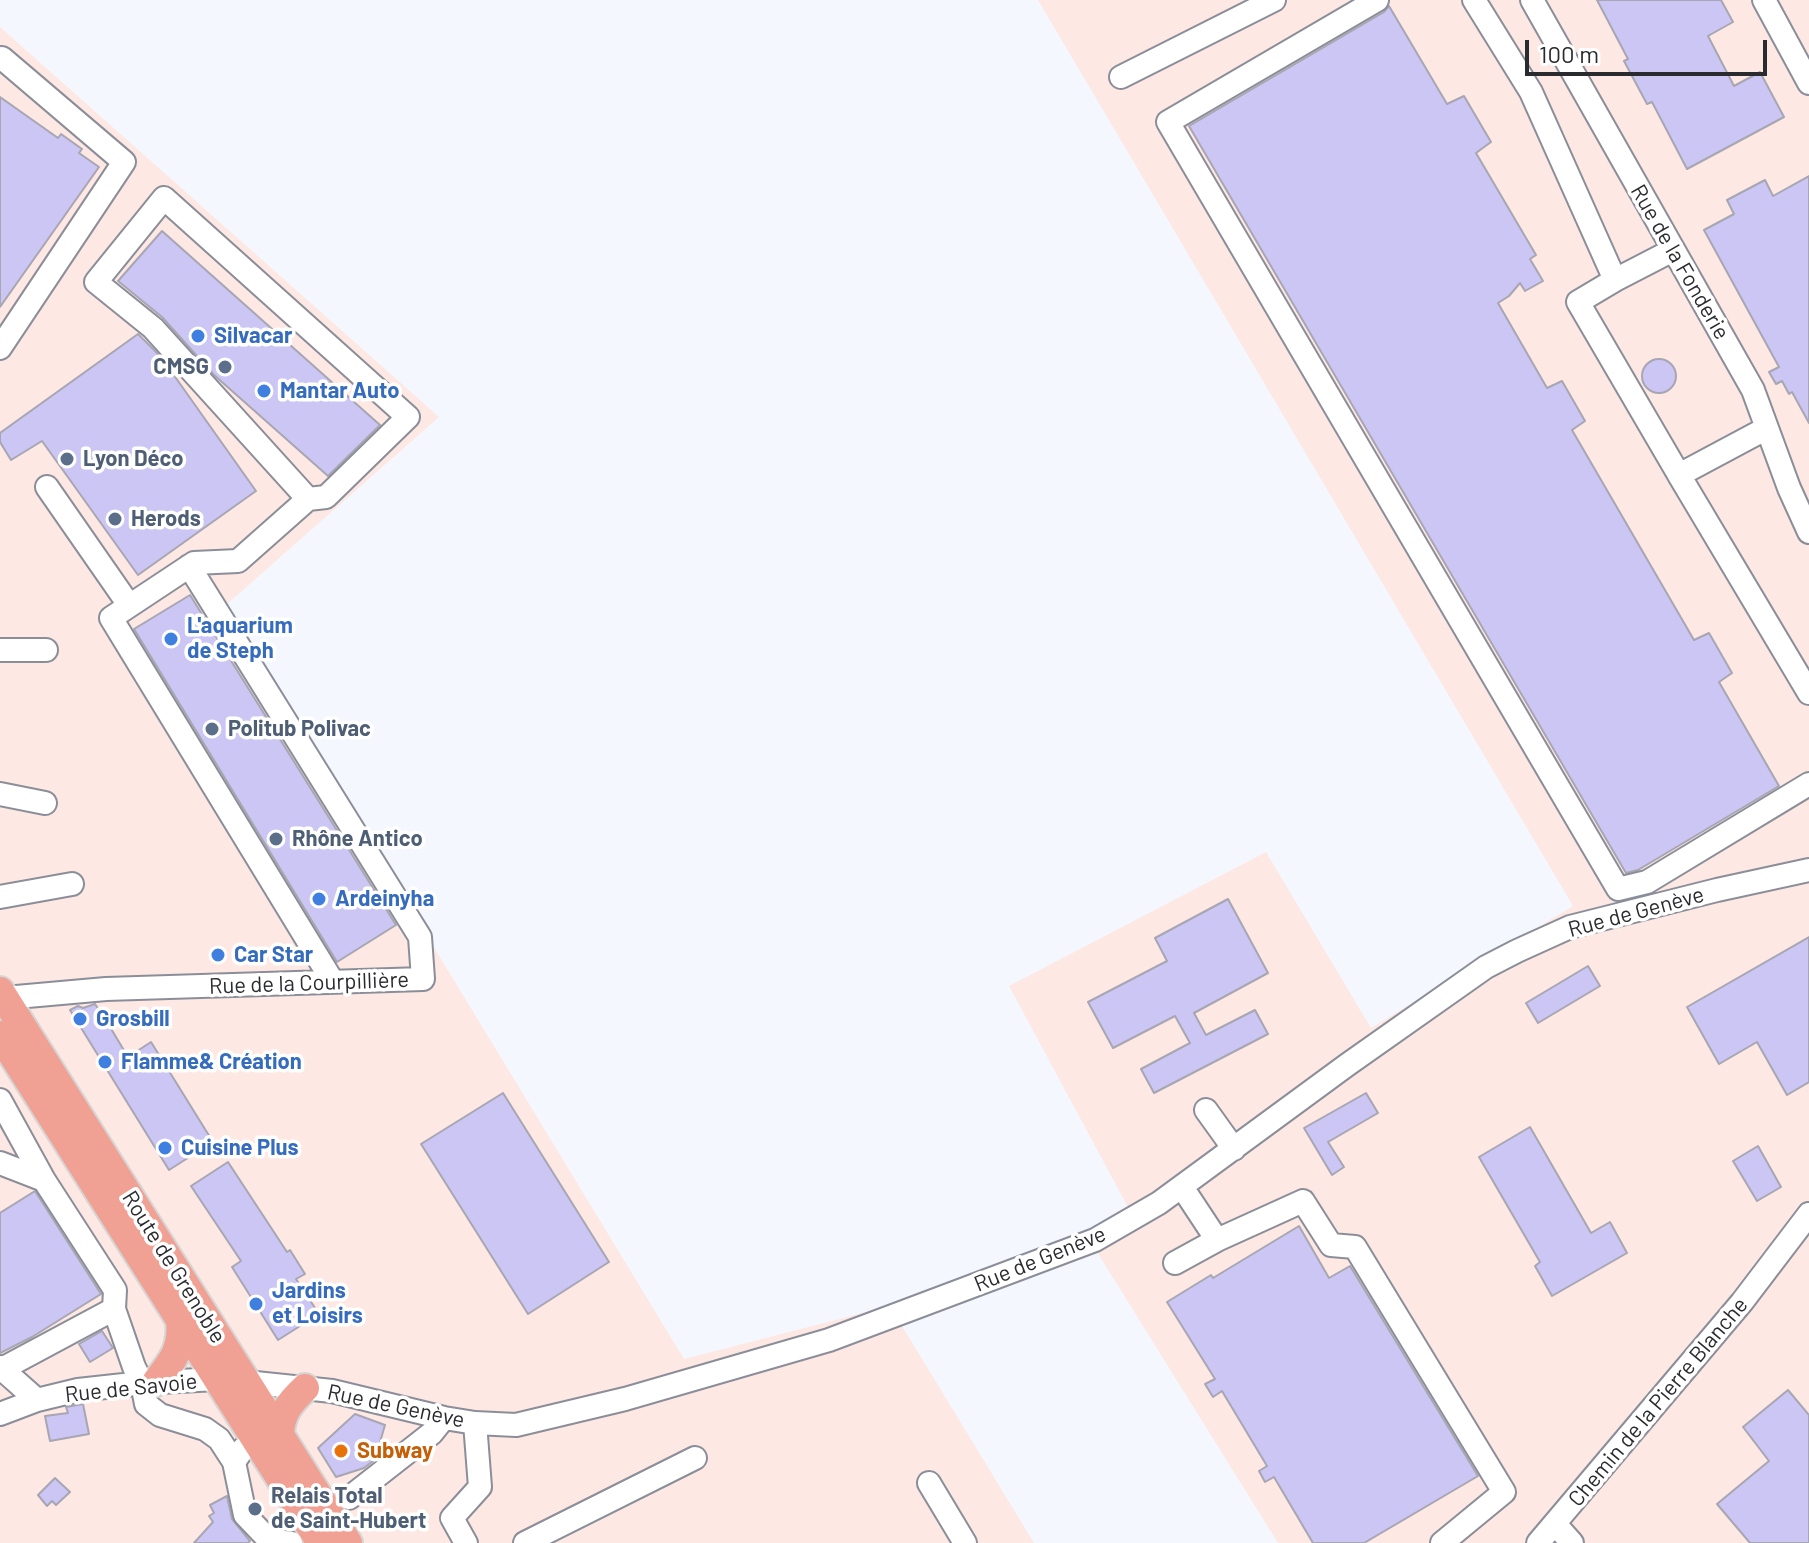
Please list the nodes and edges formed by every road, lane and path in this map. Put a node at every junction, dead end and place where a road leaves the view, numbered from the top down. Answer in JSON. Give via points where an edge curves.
{"nodes":[{"id":1,"x":1274,"y":0,"type":"edge"},
{"id":2,"x":1377,"y":0,"type":"edge"},
{"id":3,"x":1474,"y":0,"type":"edge"},
{"id":4,"x":1532,"y":0,"type":"edge"},
{"id":5,"x":1764,"y":0,"type":"edge"},
{"id":6,"x":2,"y":58,"type":"dead end"},
{"id":7,"x":1121,"y":77,"type":"dead end"},
{"id":8,"x":1809,"y":83,"type":"edge"},
{"id":9,"x":1673,"y":250,"type":"junction"},
{"id":10,"x":1615,"y":280,"type":"junction"},
{"id":11,"x":0,"y":348,"type":"edge"},
{"id":12,"x":1767,"y":428,"type":"junction"},
{"id":13,"x":1679,"y":475,"type":"junction"},
{"id":14,"x":47,"y":487,"type":"dead end"},
{"id":15,"x":308,"y":499,"type":"junction"},
{"id":16,"x":1809,"y":532,"type":"edge"},
{"id":17,"x":189,"y":566,"type":"junction"},
{"id":18,"x":129,"y":605,"type":"junction"},
{"id":19,"x":0,"y":650,"type":"edge"},
{"id":20,"x":46,"y":650,"type":"dead end"},
{"id":21,"x":1809,"y":693,"type":"edge"},
{"id":22,"x":1809,"y":784,"type":"edge"},
{"id":23,"x":0,"y":794,"type":"edge"},
{"id":24,"x":45,"y":803,"type":"dead end"},
{"id":25,"x":1809,"y":870,"type":"edge"},
{"id":26,"x":72,"y":884,"type":"dead end"},
{"id":27,"x":0,"y":897,"type":"edge"},
{"id":28,"x":333,"y":982,"type":"junction"},
{"id":29,"x":2,"y":995,"type":"edge"},
{"id":30,"x":0,"y":1035,"type":"edge"},
{"id":31,"x":0,"y":1100,"type":"edge"},
{"id":32,"x":1206,"y":1110,"type":"dead end"},
{"id":33,"x":1234,"y":1149,"type":"junction"},
{"id":34,"x":80,"y":1162,"type":"junction"},
{"id":35,"x":0,"y":1163,"type":"edge"},
{"id":36,"x":44,"y":1180,"type":"junction"},
{"id":37,"x":1182,"y":1187,"type":"junction"},
{"id":38,"x":1809,"y":1214,"type":"edge"},
{"id":39,"x":1217,"y":1240,"type":"junction"},
{"id":40,"x":1175,"y":1263,"type":"dead end"},
{"id":41,"x":114,"y":1309,"type":"junction"},
{"id":42,"x":180,"y":1320,"type":"junction"},
{"id":43,"x":1,"y":1368,"type":"edge"},
{"id":44,"x":231,"y":1380,"type":"junction"},
{"id":45,"x":149,"y":1382,"type":"junction"},
{"id":46,"x":305,"y":1388,"type":"junction"},
{"id":47,"x":37,"y":1400,"type":"junction"},
{"id":48,"x":0,"y":1414,"type":"edge"},
{"id":49,"x":444,"y":1418,"type":"junction"},
{"id":50,"x":475,"y":1423,"type":"junction"},
{"id":51,"x":266,"y":1435,"type":"junction"},
{"id":52,"x":695,"y":1458,"type":"dead end"},
{"id":53,"x":234,"y":1462,"type":"junction"},
{"id":54,"x":929,"y":1483,"type":"dead end"},
{"id":55,"x":349,"y":1498,"type":"dead end"},
{"id":56,"x":1556,"y":1525,"type":"junction"},
{"id":57,"x":291,"y":1543,"type":"edge"},
{"id":58,"x":321,"y":1543,"type":"edge"},
{"id":59,"x":338,"y":1543,"type":"edge"},
{"id":60,"x":348,"y":1543,"type":"edge"},
{"id":61,"x":466,"y":1543,"type":"edge"},
{"id":62,"x":525,"y":1543,"type":"edge"},
{"id":63,"x":965,"y":1543,"type":"edge"},
{"id":64,"x":1442,"y":1543,"type":"edge"},
{"id":65,"x":1538,"y":1543,"type":"edge"},
{"id":66,"x":1572,"y":1543,"type":"edge"}],
"edges":[{"from":1,"to":7,"type":"street"},
{"from":2,"to":22,"type":"street","via":[[1168,122],[1618,889],[1647,882]]},
{"from":3,"to":10,"type":"street","via":[[1531,92]]},
{"from":4,"to":9,"type":"street","name":"Rue de la Fonderie"},
{"from":5,"to":8,"type":"street"},
{"from":6,"to":11,"type":"street","via":[[124,162]]},
{"from":9,"to":10,"type":"street"},
{"from":9,"to":12,"type":"street","name":"Rue de la Fonderie","via":[[1753,390]]},
{"from":10,"to":13,"type":"street","via":[[1578,302]]},
{"from":12,"to":13,"type":"street"},
{"from":12,"to":16,"type":"street","name":"Rue de la Fonderie"},
{"from":13,"to":21,"type":"street"},
{"from":14,"to":18,"type":"street"},
{"from":15,"to":15,"type":"street","via":[[153,328],[96,282],[164,198],[408,417],[326,497]]},
{"from":15,"to":17,"type":"street","via":[[238,561]]},
{"from":17,"to":18,"type":"street"},
{"from":17,"to":28,"type":"street","name":"Rue de la Courpillière","via":[[420,937],[423,979]]},
{"from":18,"to":28,"type":"street","via":[[111,618]]},
{"from":19,"to":20,"type":"street"},
{"from":23,"to":24,"type":"street"},
{"from":25,"to":33,"type":"street","name":"Rue de Genève","via":[[1570,927],[1517,951],[1474,976]]},
{"from":26,"to":27,"type":"street"},
{"from":28,"to":29,"type":"street","name":"Rue de la Courpillière"},
{"from":29,"to":44,"type":"main road","name":"Route de Grenoble"},
{"from":30,"to":34,"type":"main road","name":"Route de Grenoble"},
{"from":31,"to":36,"type":"street"},
{"from":32,"to":33,"type":"street"},
{"from":33,"to":37,"type":"street","name":"Rue de Genève"},
{"from":34,"to":42,"type":"main road","name":"Route de Grenoble"},
{"from":34,"to":44,"type":"main road","via":[[125,1215]]},
{"from":35,"to":36,"type":"street"},
{"from":36,"to":41,"type":"street","via":[[115,1290]]},
{"from":37,"to":39,"type":"street"},
{"from":37,"to":50,"type":"street","name":"Rue de Genève","via":[[1095,1240],[829,1340],[516,1425]]},
{"from":38,"to":56,"type":"street","name":"Chemin de la Pierre Blanche"},
{"from":39,"to":40,"type":"street"},
{"from":39,"to":64,"type":"street","via":[[1303,1201],[1331,1245],[1355,1247],[1504,1492]]},
{"from":41,"to":43,"type":"street"},
{"from":41,"to":45,"type":"street","via":[[134,1367]]},
{"from":42,"to":44,"type":"main road","name":"Route de Grenoble"},
{"from":42,"to":45,"type":"main road","via":[[177,1355]]},
{"from":43,"to":47,"type":"street"},
{"from":44,"to":45,"type":"street","name":"Rue de Savoie"},
{"from":44,"to":46,"type":"street","name":"Rue de Genève"},
{"from":44,"to":51,"type":"main road","name":"Route de Grenoble"},
{"from":44,"to":59,"type":"main road"},
{"from":45,"to":47,"type":"street","name":"Rue de Savoie"},
{"from":45,"to":53,"type":"street","via":[[146,1404],[154,1412],[205,1429]]},
{"from":46,"to":49,"type":"street","name":"Rue de Genève"},
{"from":46,"to":51,"type":"main road"},
{"from":47,"to":48,"type":"street","name":"Rue de Savoie"},
{"from":49,"to":50,"type":"street","name":"Rue de Genève"},
{"from":49,"to":55,"type":"street"},
{"from":50,"to":61,"type":"street","via":[[480,1487],[452,1518]]},
{"from":51,"to":53,"type":"street"},
{"from":51,"to":58,"type":"main road","name":"Route de Grenoble"},
{"from":51,"to":60,"type":"main road","name":"Route de Grenoble"},
{"from":52,"to":62,"type":"street"},
{"from":53,"to":57,"type":"street","via":[[245,1515],[269,1540]]},
{"from":54,"to":63,"type":"street"},
{"from":56,"to":65,"type":"street","name":"Chemin de la Pierre Blanche"},
{"from":56,"to":66,"type":"street"}]}
